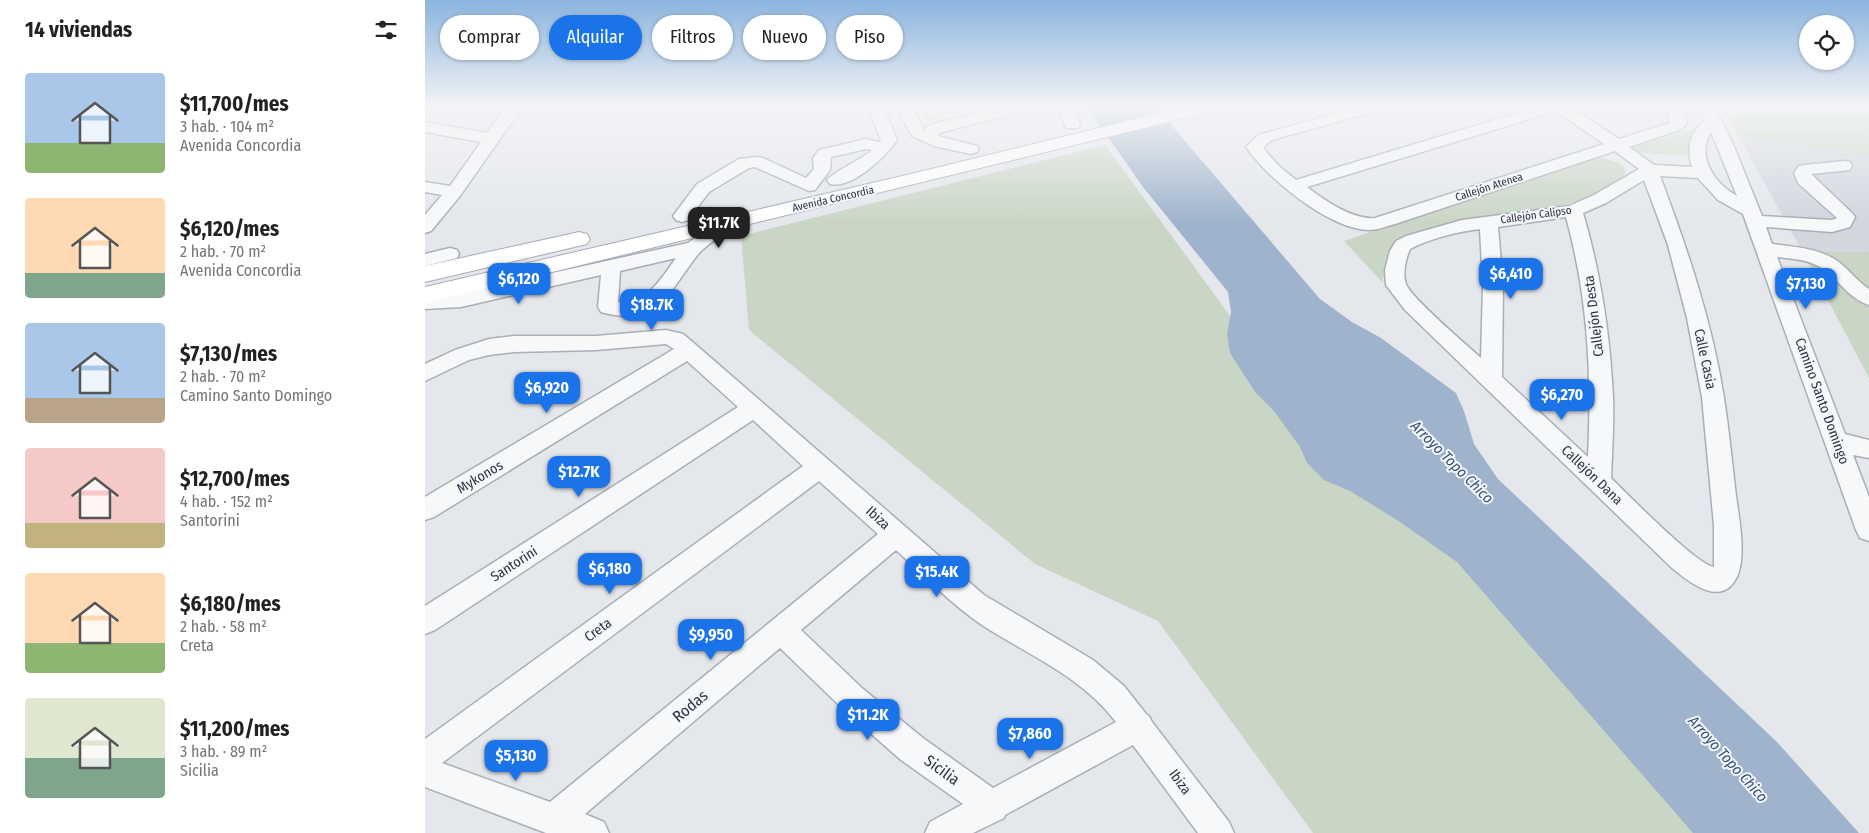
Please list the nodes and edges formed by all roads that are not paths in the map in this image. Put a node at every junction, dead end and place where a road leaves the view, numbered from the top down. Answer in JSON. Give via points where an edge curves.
{"nodes":[{"id":1,"x":488,"y":145,"type":"edge"},
{"id":2,"x":862,"y":145,"type":"edge"},
{"id":3,"x":886,"y":145,"type":"edge"},
{"id":4,"x":950,"y":145,"type":"edge"},
{"id":5,"x":997,"y":145,"type":"edge"},
{"id":6,"x":1029,"y":145,"type":"edge"},
{"id":7,"x":1256,"y":145,"type":"edge"},
{"id":8,"x":1429,"y":145,"type":"edge"},
{"id":9,"x":1614,"y":145,"type":"edge"},
{"id":10,"x":1618,"y":145,"type":"edge"},
{"id":11,"x":1697,"y":145,"type":"edge"},
{"id":12,"x":1723,"y":145,"type":"edge"},
{"id":13,"x":971,"y":149,"type":"junction"},
{"id":14,"x":1643,"y":164,"type":"junction"},
{"id":15,"x":1845,"y":166,"type":"dead end"},
{"id":16,"x":1701,"y":167,"type":"junction"},
{"id":17,"x":836,"y":180,"type":"junction"},
{"id":18,"x":425,"y":186,"type":"edge"},
{"id":19,"x":809,"y":186,"type":"junction"},
{"id":20,"x":1293,"y":186,"type":"junction"},
{"id":21,"x":454,"y":192,"type":"junction"},
{"id":22,"x":1573,"y":211,"type":"junction"},
{"id":23,"x":682,"y":216,"type":"junction"},
{"id":24,"x":1753,"y":216,"type":"junction"},
{"id":25,"x":1489,"y":221,"type":"junction"},
{"id":26,"x":725,"y":225,"type":"junction"},
{"id":27,"x":425,"y":227,"type":"edge"},
{"id":28,"x":694,"y":248,"type":"junction"},
{"id":29,"x":1765,"y":249,"type":"junction"},
{"id":30,"x":450,"y":254,"type":"dead end"},
{"id":31,"x":425,"y":260,"type":"edge"},
{"id":32,"x":611,"y":268,"type":"junction"},
{"id":33,"x":425,"y":274,"type":"edge"},
{"id":34,"x":1396,"y":286,"type":"joint"},
{"id":35,"x":425,"y":295,"type":"edge"},
{"id":36,"x":1869,"y":298,"type":"edge"},
{"id":37,"x":425,"y":302,"type":"edge"},
{"id":38,"x":648,"y":305,"type":"junction"},
{"id":39,"x":608,"y":307,"type":"junction"},
{"id":40,"x":629,"y":341,"type":"junction"},
{"id":41,"x":596,"y":343,"type":"junction"},
{"id":42,"x":689,"y":350,"type":"junction"},
{"id":43,"x":425,"y":372,"type":"edge"},
{"id":44,"x":1491,"y":379,"type":"junction"},
{"id":45,"x":754,"y":408,"type":"junction"},
{"id":46,"x":1838,"y":442,"type":"junction"},
{"id":47,"x":1869,"y":449,"type":"edge"},
{"id":48,"x":820,"y":467,"type":"junction"},
{"id":49,"x":1599,"y":482,"type":"junction"},
{"id":50,"x":425,"y":510,"type":"edge"},
{"id":51,"x":1869,"y":530,"type":"edge"},
{"id":52,"x":895,"y":534,"type":"junction"},
{"id":53,"x":1705,"y":578,"type":"joint"},
{"id":54,"x":425,"y":621,"type":"edge"},
{"id":55,"x":781,"y":630,"type":"junction"},
{"id":56,"x":1139,"y":726,"type":"junction"},
{"id":57,"x":425,"y":757,"type":"edge"},
{"id":58,"x":425,"y":772,"type":"edge"},
{"id":59,"x":993,"y":807,"type":"junction"},
{"id":60,"x":553,"y":820,"type":"junction"},
{"id":61,"x":593,"y":833,"type":"edge"},
{"id":62,"x":941,"y":833,"type":"edge"},
{"id":63,"x":1218,"y":833,"type":"edge"}],
"edges":[{"from":1,"to":21,"type":"street"},
{"from":2,"to":19,"type":"street","via":[[825,153],[821,158],[822,170]]},
{"from":3,"to":17,"type":"street","via":[[867,163]]},
{"from":4,"to":13,"type":"street"},
{"from":5,"to":13,"type":"main road","name":"Avenida Concordia"},
{"from":6,"to":26,"type":"main road","name":"Avenida Concordia"},
{"from":7,"to":20,"type":"street","via":[[1254,147],[1260,155]]},
{"from":8,"to":20,"type":"street"},
{"from":9,"to":20,"type":"street","name":"Callejón Atenea","via":[[1389,220],[1367,224],[1336,214]]},
{"from":10,"to":14,"type":"street"},
{"from":11,"to":16,"type":"street"},
{"from":12,"to":24,"type":"street","name":"Camino Santo Domingo"},
{"from":13,"to":17,"type":"main road","name":"Avenida Concordia"},
{"from":14,"to":16,"type":"street"},
{"from":14,"to":22,"type":"street","name":"Callejón Calipso","via":[[1600,199]]},
{"from":14,"to":53,"type":"street","name":"Calle Casia","via":[[1677,245],[1697,318],[1713,397],[1728,564],[1725,574],[1719,579]]},
{"from":15,"to":24,"type":"street","via":[[1802,173],[1804,179],[1846,217],[1844,223],[1832,226]]},
{"from":16,"to":24,"type":"street","via":[[1710,183]]},
{"from":17,"to":19,"type":"main road","name":"Avenida Concordia"},
{"from":18,"to":21,"type":"street"},
{"from":19,"to":23,"type":"main road","name":"Avenida Concordia"},
{"from":19,"to":23,"type":"street","via":[[757,162],[745,163],[703,188]]},
{"from":21,"to":27,"type":"street"},
{"from":22,"to":25,"type":"street","name":"Callejón Calipso"},
{"from":22,"to":49,"type":"street","name":"Callejón Desta","via":[[1595,305],[1602,399]]},
{"from":23,"to":33,"type":"main road","name":"Avenida Concordia"},
{"from":24,"to":29,"type":"street","name":"Camino Santo Domingo"},
{"from":25,"to":34,"type":"street","name":"Callejón Calipso","via":[[1429,234],[1403,245],[1396,260]]},
{"from":25,"to":44,"type":"street","via":[[1493,286]]},
{"from":26,"to":28,"type":"street"},
{"from":26,"to":35,"type":"main road","name":"Avenida Concordia"},
{"from":28,"to":32,"type":"street"},
{"from":28,"to":38,"type":"street"},
{"from":29,"to":36,"type":"street","via":[[1811,256],[1827,263],[1853,288]]},
{"from":29,"to":46,"type":"street","name":"Camino Santo Domingo"},
{"from":30,"to":31,"type":"street"},
{"from":32,"to":37,"type":"street","via":[[461,300]]},
{"from":32,"to":39,"type":"street"},
{"from":34,"to":44,"type":"street","name":"Callejón Dana"},
{"from":38,"to":39,"type":"street","via":[[623,310]]},
{"from":38,"to":40,"type":"street"},
{"from":39,"to":41,"type":"street","via":[[605,326]]},
{"from":40,"to":41,"type":"street","name":"Ibiza"},
{"from":40,"to":42,"type":"street","name":"Ibiza","via":[[672,338]]},
{"from":41,"to":43,"type":"street","name":"Ibiza","via":[[489,347],[462,354]]},
{"from":42,"to":45,"type":"street","name":"Ibiza"},
{"from":42,"to":50,"type":"street","name":"Mykonos"},
{"from":44,"to":49,"type":"street","name":"Callejón Dana"},
{"from":45,"to":48,"type":"street","name":"Ibiza"},
{"from":45,"to":54,"type":"street","name":"Santorini"},
{"from":46,"to":47,"type":"street"},
{"from":46,"to":51,"type":"street","name":"Camino Santo Domingo"},
{"from":48,"to":52,"type":"street","name":"Ibiza"},
{"from":48,"to":57,"type":"street","name":"Creta"},
{"from":49,"to":53,"type":"street","name":"Callejón Dana","via":[[1681,560]]},
{"from":52,"to":55,"type":"street","name":"Rodas"},
{"from":52,"to":56,"type":"street","name":"Ibiza","via":[[982,609],[1083,670],[1114,696]]},
{"from":55,"to":59,"type":"street","name":"Sicilia","via":[[853,699],[912,749]]},
{"from":55,"to":60,"type":"street","name":"Rodas"},
{"from":56,"to":59,"type":"street"},
{"from":56,"to":63,"type":"street","name":"Ibiza"},
{"from":58,"to":60,"type":"street"},
{"from":59,"to":62,"type":"street"},
{"from":60,"to":61,"type":"street"}]}
